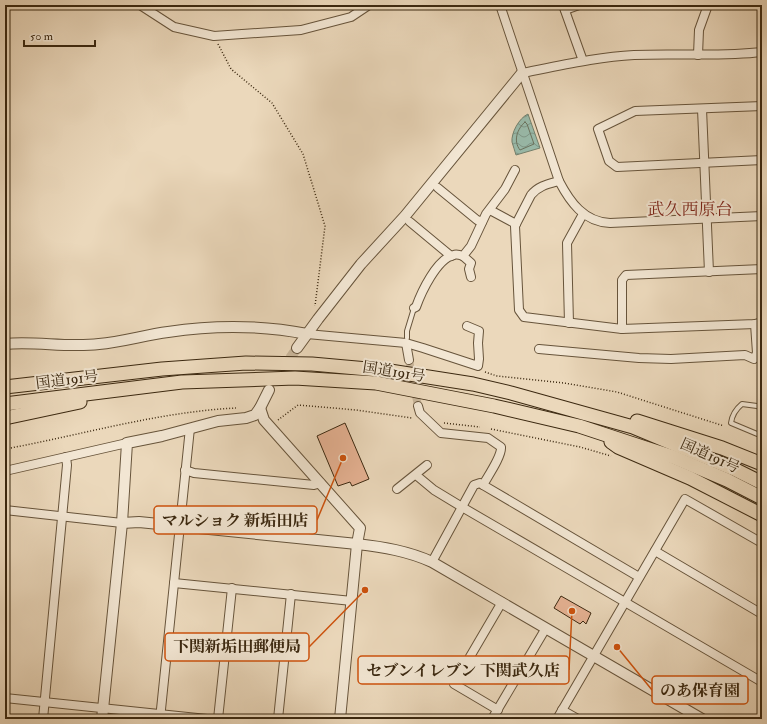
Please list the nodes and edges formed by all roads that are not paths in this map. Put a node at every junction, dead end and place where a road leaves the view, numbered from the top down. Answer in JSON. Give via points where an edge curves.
{"nodes":[{"id":1,"x":140,"y":5,"type":"edge"},
{"id":2,"x":369,"y":5,"type":"edge"},
{"id":3,"x":500,"y":5,"type":"edge"},
{"id":4,"x":579,"y":5,"type":"edge"},
{"id":5,"x":708,"y":5,"type":"edge"},
{"id":6,"x":564,"y":7,"type":"edge"},
{"id":7,"x":762,"y":52,"type":"edge"},
{"id":8,"x":698,"y":55,"type":"junction"},
{"id":9,"x":583,"y":61,"type":"junction"},
{"id":10,"x":522,"y":73,"type":"junction"},
{"id":11,"x":762,"y":106,"type":"edge"},
{"id":12,"x":702,"y":109,"type":"junction"},
{"id":13,"x":762,"y":160,"type":"edge"},
{"id":14,"x":704,"y":163,"type":"junction"},
{"id":15,"x":515,"y":170,"type":"dead end"},
{"id":16,"x":559,"y":181,"type":"junction"},
{"id":17,"x":438,"y":188,"type":"dead end"},
{"id":18,"x":490,"y":210,"type":"junction"},
{"id":19,"x":583,"y":214,"type":"junction"},
{"id":20,"x":762,"y":216,"type":"edge"},
{"id":21,"x":707,"y":220,"type":"junction"},
{"id":22,"x":480,"y":221,"type":"junction"},
{"id":23,"x":410,"y":222,"type":"dead end"},
{"id":24,"x":516,"y":224,"type":"junction"},
{"id":25,"x":451,"y":256,"type":"junction"},
{"id":26,"x":463,"y":256,"type":"junction"},
{"id":27,"x":762,"y":269,"type":"edge"},
{"id":28,"x":709,"y":272,"type":"junction"},
{"id":29,"x":472,"y":277,"type":"dead end"},
{"id":30,"x":414,"y":308,"type":"joint"},
{"id":31,"x":569,"y":323,"type":"junction"},
{"id":32,"x":759,"y":323,"type":"edge"},
{"id":33,"x":467,"y":326,"type":"dead end"},
{"id":34,"x":622,"y":329,"type":"junction"},
{"id":35,"x":307,"y":334,"type":"junction"},
{"id":36,"x":406,"y":341,"type":"junction"},
{"id":37,"x":5,"y":344,"type":"edge"},
{"id":38,"x":297,"y":348,"type":"tunnel mouth"},
{"id":39,"x":539,"y":349,"type":"dead end"},
{"id":40,"x":759,"y":354,"type":"edge"},
{"id":41,"x":409,"y":360,"type":"tunnel mouth"},
{"id":42,"x":62,"y":380,"type":"junction"},
{"id":43,"x":182,"y":382,"type":"junction"},
{"id":44,"x":5,"y":383,"type":"edge"},
{"id":45,"x":5,"y":387,"type":"edge"},
{"id":46,"x":268,"y":390,"type":"tunnel mouth"},
{"id":47,"x":511,"y":393,"type":"junction"},
{"id":48,"x":5,"y":404,"type":"edge"},
{"id":49,"x":418,"y":406,"type":"tunnel mouth"},
{"id":50,"x":260,"y":408,"type":"junction"},
{"id":51,"x":762,"y":409,"type":"edge"},
{"id":52,"x":5,"y":418,"type":"edge"},
{"id":53,"x":190,"y":428,"type":"junction"},
{"id":54,"x":603,"y":434,"type":"junction"},
{"id":55,"x":762,"y":436,"type":"edge"},
{"id":56,"x":127,"y":443,"type":"junction"},
{"id":57,"x":66,"y":457,"type":"junction"},
{"id":58,"x":762,"y":464,"type":"edge"},
{"id":59,"x":427,"y":465,"type":"dead end"},
{"id":60,"x":185,"y":470,"type":"junction"},
{"id":61,"x":5,"y":472,"type":"edge"},
{"id":62,"x":416,"y":475,"type":"junction"},
{"id":63,"x":321,"y":483,"type":"junction"},
{"id":64,"x":762,"y":483,"type":"edge"},
{"id":65,"x":483,"y":485,"type":"junction"},
{"id":66,"x":397,"y":489,"type":"dead end"},
{"id":67,"x":762,"y":498,"type":"edge"},
{"id":68,"x":462,"y":507,"type":"junction"},
{"id":69,"x":5,"y":510,"type":"edge"},
{"id":70,"x":62,"y":516,"type":"junction"},
{"id":71,"x":762,"y":516,"type":"edge"},
{"id":72,"x":122,"y":523,"type":"junction"},
{"id":73,"x":180,"y":527,"type":"junction"},
{"id":74,"x":762,"y":543,"type":"edge"},
{"id":75,"x":357,"y":544,"type":"junction"},
{"id":76,"x":655,"y":551,"type":"junction"},
{"id":77,"x":432,"y":562,"type":"junction"},
{"id":78,"x":639,"y":577,"type":"junction"},
{"id":79,"x":174,"y":583,"type":"junction"},
{"id":80,"x":232,"y":588,"type":"junction"},
{"id":81,"x":291,"y":594,"type":"junction"},
{"id":82,"x":352,"y":601,"type":"junction"},
{"id":83,"x":502,"y":602,"type":"junction"},
{"id":84,"x":624,"y":602,"type":"junction"},
{"id":85,"x":762,"y":614,"type":"edge"},
{"id":86,"x":546,"y":628,"type":"junction"},
{"id":87,"x":594,"y":655,"type":"junction"},
{"id":88,"x":762,"y":682,"type":"edge"},
{"id":89,"x":5,"y":698,"type":"edge"},
{"id":90,"x":44,"y":702,"type":"junction"},
{"id":91,"x":498,"y":710,"type":"junction"},
{"id":92,"x":562,"y":710,"type":"junction"},
{"id":93,"x":103,"y":714,"type":"edge"},
{"id":94,"x":160,"y":717,"type":"edge"},
{"id":95,"x":43,"y":719,"type":"edge"},
{"id":96,"x":207,"y":719,"type":"edge"},
{"id":97,"x":218,"y":719,"type":"edge"},
{"id":98,"x":278,"y":719,"type":"edge"},
{"id":99,"x":340,"y":719,"type":"edge"},
{"id":100,"x":492,"y":719,"type":"edge"},
{"id":101,"x":557,"y":719,"type":"edge"},
{"id":102,"x":578,"y":719,"type":"edge"},
{"id":103,"x":702,"y":719,"type":"edge"}],
"edges":[{"from":1,"to":2,"type":"street","via":[[174,27],[214,36],[301,30],[351,17]]},
{"from":3,"to":10,"type":"street"},
{"from":4,"to":6,"type":"street"},
{"from":5,"to":8,"type":"street","via":[[699,30]]},
{"from":6,"to":9,"type":"street"},
{"from":7,"to":8,"type":"street"},
{"from":8,"to":9,"type":"street","via":[[629,56]]},
{"from":9,"to":10,"type":"street"},
{"from":10,"to":16,"type":"street"},
{"from":10,"to":35,"type":"street","via":[[405,216],[361,264]]},
{"from":11,"to":12,"type":"street"},
{"from":12,"to":14,"type":"street"},
{"from":12,"to":14,"type":"street","via":[[635,111],[598,129],[609,161],[617,167]]},
{"from":13,"to":14,"type":"street"},
{"from":14,"to":21,"type":"street"},
{"from":15,"to":18,"type":"street"},
{"from":16,"to":19,"type":"street","via":[[567,196]]},
{"from":16,"to":24,"type":"street","via":[[534,191]]},
{"from":17,"to":22,"type":"street"},
{"from":18,"to":22,"type":"street"},
{"from":18,"to":24,"type":"street"},
{"from":19,"to":21,"type":"street","via":[[602,223]]},
{"from":19,"to":31,"type":"street","via":[[567,243]]},
{"from":20,"to":21,"type":"street"},
{"from":21,"to":28,"type":"street"},
{"from":22,"to":26,"type":"street","via":[[471,246]]},
{"from":23,"to":25,"type":"street"},
{"from":24,"to":31,"type":"street","via":[[519,310],[524,317]]},
{"from":25,"to":26,"type":"street"},
{"from":25,"to":30,"type":"street","via":[[442,261]]},
{"from":26,"to":29,"type":"street","via":[[471,263],[469,269]]},
{"from":27,"to":28,"type":"street"},
{"from":28,"to":34,"type":"street","via":[[626,275],[622,280]]},
{"from":30,"to":36,"type":"lane"},
{"from":31,"to":34,"type":"street"},
{"from":32,"to":34,"type":"street"},
{"from":32,"to":40,"type":"street"},
{"from":33,"to":36,"type":"street","via":[[479,331],[478,366]]},
{"from":35,"to":36,"type":"street"},
{"from":35,"to":37,"type":"street","via":[[281,329],[223,327],[168,332],[99,344]]},
{"from":35,"to":38,"type":"street"},
{"from":36,"to":41,"type":"street"},
{"from":39,"to":40,"type":"street","via":[[671,359],[745,355],[754,359]]},
{"from":42,"to":44,"type":"highway"},
{"from":42,"to":45,"type":"highway","name":"国道191号"},
{"from":42,"to":47,"type":"highway","name":"国道191号","via":[[246,363],[305,364],[390,371],[473,384]]},
{"from":43,"to":48,"type":"highway","name":"国道191号"},
{"from":43,"to":52,"type":"highway"},
{"from":43,"to":54,"type":"highway","name":"国道191号","via":[[295,378],[376,383],[494,406]]},
{"from":46,"to":50,"type":"street"},
{"from":47,"to":58,"type":"highway","via":[[593,407],[722,448]]},
{"from":47,"to":64,"type":"highway","name":"国道191号","via":[[633,427]]},
{"from":49,"to":65,"type":"street","via":[[420,413],[441,433],[488,438],[501,447],[502,450]]},
{"from":50,"to":53,"type":"street","via":[[255,415],[246,418]]},
{"from":50,"to":63,"type":"street","via":[[264,420]]},
{"from":51,"to":55,"type":"lane","via":[[742,404],[737,408],[731,422]]},
{"from":53,"to":56,"type":"street"},
{"from":53,"to":60,"type":"street"},
{"from":54,"to":67,"type":"highway","name":"国道191号","via":[[673,457]]},
{"from":54,"to":71,"type":"highway","via":[[618,447],[690,478]]},
{"from":56,"to":57,"type":"street"},
{"from":56,"to":72,"type":"street"},
{"from":57,"to":61,"type":"street"},
{"from":57,"to":70,"type":"street"},
{"from":59,"to":62,"type":"street"},
{"from":60,"to":63,"type":"street","via":[[314,485]]},
{"from":60,"to":73,"type":"street"},
{"from":62,"to":66,"type":"street"},
{"from":62,"to":68,"type":"street","via":[[426,485]]},
{"from":63,"to":75,"type":"street","via":[[360,528]]},
{"from":65,"to":68,"type":"street","via":[[474,485]]},
{"from":65,"to":78,"type":"street"},
{"from":68,"to":77,"type":"street"},
{"from":68,"to":84,"type":"street"},
{"from":69,"to":70,"type":"street"},
{"from":70,"to":72,"type":"street"},
{"from":70,"to":90,"type":"street"},
{"from":72,"to":73,"type":"street","via":[[139,522]]},
{"from":72,"to":93,"type":"street"},
{"from":73,"to":75,"type":"street"},
{"from":73,"to":79,"type":"street"},
{"from":74,"to":76,"type":"street","via":[[685,498]]},
{"from":75,"to":77,"type":"street","via":[[384,547]]},
{"from":75,"to":82,"type":"street"},
{"from":76,"to":78,"type":"street"},
{"from":76,"to":85,"type":"street"},
{"from":77,"to":83,"type":"street"},
{"from":78,"to":84,"type":"street"},
{"from":79,"to":80,"type":"street"},
{"from":79,"to":94,"type":"street"},
{"from":80,"to":81,"type":"street"},
{"from":80,"to":97,"type":"street"},
{"from":81,"to":82,"type":"street"},
{"from":81,"to":98,"type":"street"},
{"from":82,"to":99,"type":"street"},
{"from":83,"to":86,"type":"street"},
{"from":83,"to":91,"type":"street","via":[[454,684]]},
{"from":84,"to":87,"type":"street"},
{"from":84,"to":88,"type":"street"},
{"from":86,"to":87,"type":"street"},
{"from":86,"to":91,"type":"street"},
{"from":87,"to":92,"type":"street"},
{"from":87,"to":103,"type":"street"},
{"from":89,"to":90,"type":"street"},
{"from":90,"to":93,"type":"street"},
{"from":90,"to":95,"type":"street"},
{"from":91,"to":100,"type":"street"},
{"from":92,"to":101,"type":"street"},
{"from":92,"to":102,"type":"street"},
{"from":93,"to":94,"type":"street"},
{"from":94,"to":96,"type":"street"}]}
